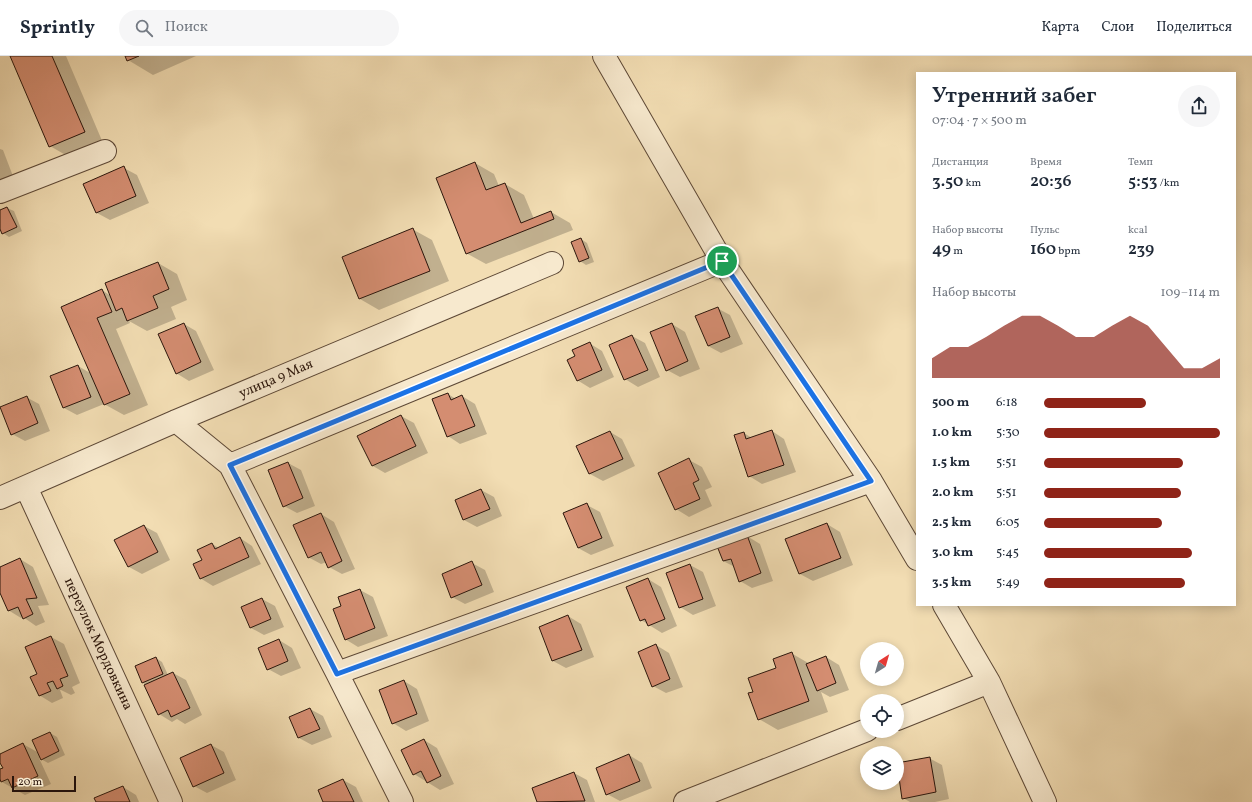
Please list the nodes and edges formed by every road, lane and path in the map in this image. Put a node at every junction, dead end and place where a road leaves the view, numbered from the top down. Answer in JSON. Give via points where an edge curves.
{"nodes":[{"id":1,"x":604,"y":56,"type":"edge"},
{"id":2,"x":106,"y":151,"type":"dead end"},
{"id":3,"x":0,"y":192,"type":"edge"},
{"id":4,"x":722,"y":261,"type":"junction"},
{"id":5,"x":552,"y":263,"type":"dead end"},
{"id":6,"x":176,"y":421,"type":"junction"},
{"id":7,"x":230,"y":465,"type":"junction"},
{"id":8,"x":871,"y":481,"type":"junction"},
{"id":9,"x":26,"y":487,"type":"junction"},
{"id":10,"x":0,"y":498,"type":"edge"},
{"id":11,"x":916,"y":557,"type":"edge"},
{"id":12,"x":945,"y":606,"type":"edge"},
{"id":13,"x":337,"y":674,"type":"junction"},
{"id":14,"x":989,"y":682,"type":"junction"},
{"id":15,"x":904,"y":716,"type":"edge"},
{"id":16,"x":860,"y":733,"type":"edge"},
{"id":17,"x":171,"y":802,"type":"edge"},
{"id":18,"x":402,"y":802,"type":"edge"},
{"id":19,"x":685,"y":802,"type":"edge"},
{"id":20,"x":1045,"y":802,"type":"edge"}],
"edges":[{"from":1,"to":4,"type":"street"},
{"from":2,"to":3,"type":"street"},
{"from":4,"to":7,"type":"street"},
{"from":4,"to":8,"type":"street"},
{"from":5,"to":6,"type":"street","name":"улица 9 Мая"},
{"from":6,"to":7,"type":"street"},
{"from":6,"to":9,"type":"street","name":"улица 9 Мая"},
{"from":7,"to":13,"type":"street"},
{"from":8,"to":11,"type":"street"},
{"from":8,"to":13,"type":"street"},
{"from":9,"to":10,"type":"street","name":"улица 9 Мая"},
{"from":9,"to":17,"type":"street","name":"переулок Мордовкина"},
{"from":12,"to":14,"type":"street"},
{"from":13,"to":18,"type":"street"},
{"from":14,"to":15,"type":"street"},
{"from":14,"to":20,"type":"street"},
{"from":16,"to":19,"type":"street"}]}
